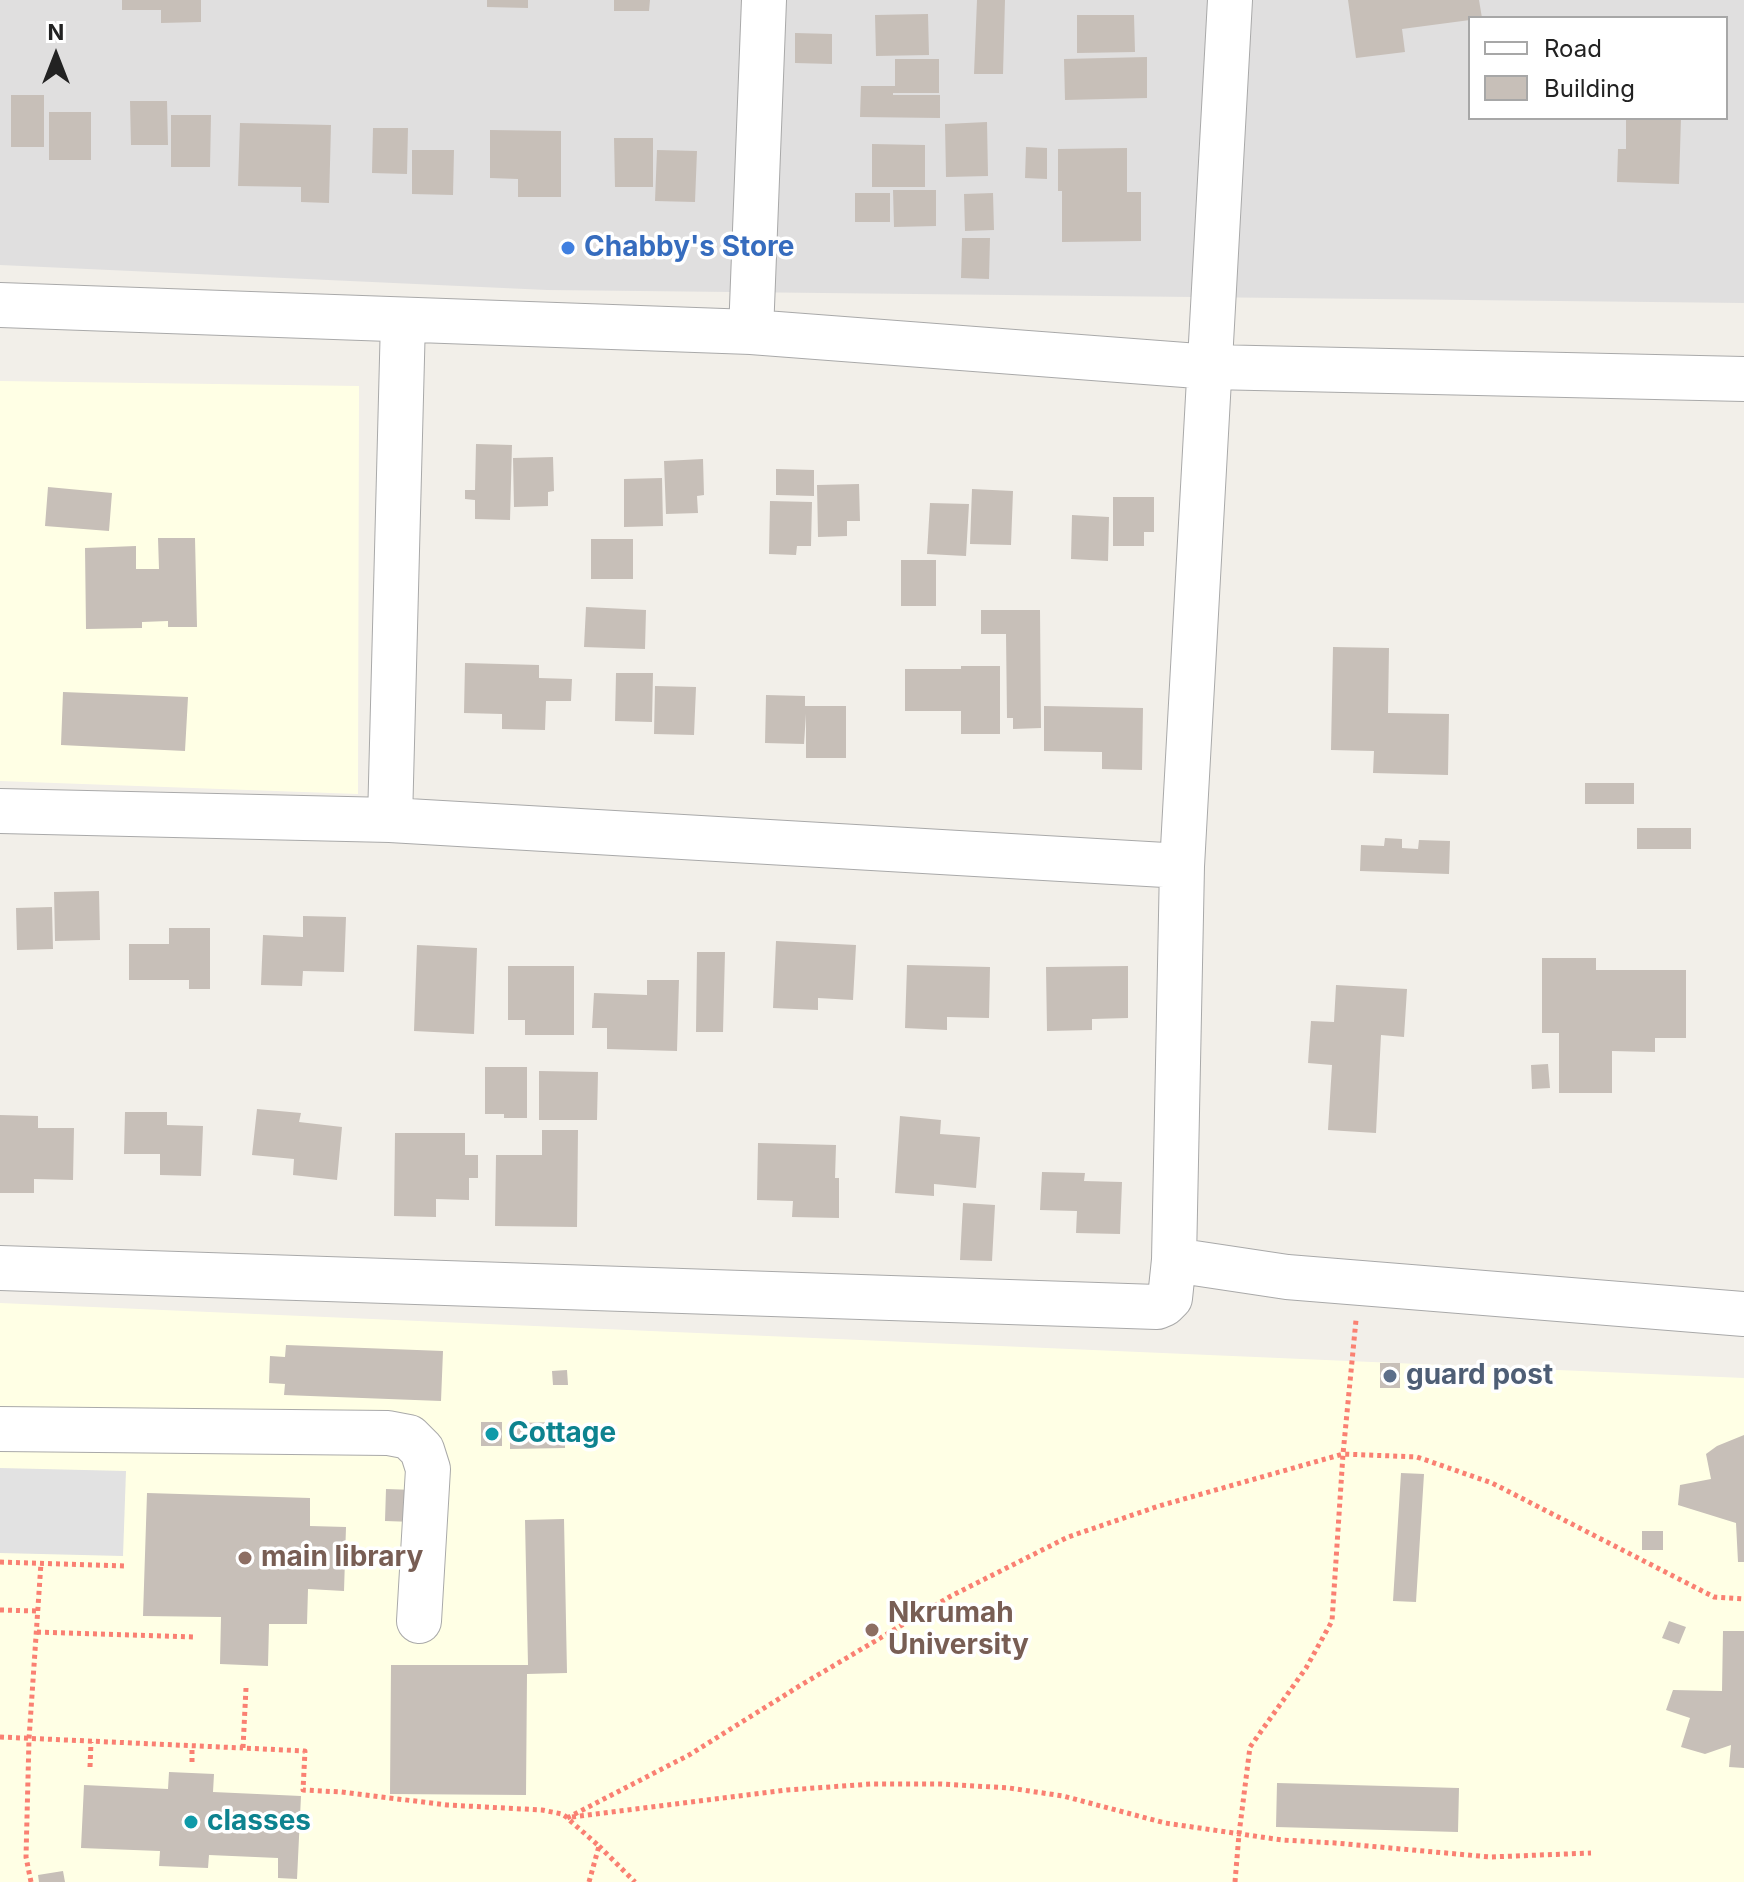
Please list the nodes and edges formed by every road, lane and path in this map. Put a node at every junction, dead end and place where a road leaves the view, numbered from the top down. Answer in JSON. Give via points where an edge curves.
{"nodes":[{"id":1,"x":764,"y":0,"type":"edge"},
{"id":2,"x":1230,"y":0,"type":"edge"},
{"id":3,"x":0,"y":305,"type":"edge"},
{"id":4,"x":403,"y":320,"type":"junction"},
{"id":5,"x":751,"y":332,"type":"junction"},
{"id":6,"x":1211,"y":367,"type":"junction"},
{"id":7,"x":1744,"y":379,"type":"edge"},
{"id":8,"x":0,"y":811,"type":"edge"},
{"id":9,"x":390,"y":820,"type":"junction"},
{"id":10,"x":1182,"y":866,"type":"junction"},
{"id":11,"x":1174,"y":1260,"type":"junction"},
{"id":12,"x":0,"y":1268,"type":"edge"},
{"id":13,"x":1360,"y":1283,"type":"junction"},
{"id":14,"x":1744,"y":1314,"type":"edge"},
{"id":15,"x":0,"y":1429,"type":"edge"},
{"id":16,"x":1343,"y":1454,"type":"junction"},
{"id":17,"x":0,"y":1562,"type":"edge"},
{"id":18,"x":41,"y":1563,"type":"junction"},
{"id":19,"x":124,"y":1566,"type":"dead end"},
{"id":20,"x":1744,"y":1599,"type":"edge"},
{"id":21,"x":0,"y":1610,"type":"edge"},
{"id":22,"x":38,"y":1611,"type":"junction"},
{"id":23,"x":419,"y":1621,"type":"dead end"},
{"id":24,"x":37,"y":1632,"type":"junction"},
{"id":25,"x":195,"y":1637,"type":"dead end"},
{"id":26,"x":246,"y":1688,"type":"dead end"},
{"id":27,"x":0,"y":1737,"type":"edge"},
{"id":28,"x":29,"y":1739,"type":"junction"},
{"id":29,"x":91,"y":1742,"type":"junction"},
{"id":30,"x":192,"y":1746,"type":"junction"},
{"id":31,"x":243,"y":1748,"type":"junction"},
{"id":32,"x":192,"y":1762,"type":"dead end"},
{"id":33,"x":90,"y":1767,"type":"dead end"},
{"id":34,"x":567,"y":1818,"type":"junction"},
{"id":35,"x":1239,"y":1834,"type":"junction"},
{"id":36,"x":599,"y":1846,"type":"junction"},
{"id":37,"x":1591,"y":1853,"type":"dead end"},
{"id":38,"x":31,"y":1882,"type":"edge"},
{"id":39,"x":589,"y":1882,"type":"edge"},
{"id":40,"x":635,"y":1882,"type":"edge"},
{"id":41,"x":1235,"y":1882,"type":"edge"}],
"edges":[{"from":1,"to":5,"type":"street"},
{"from":2,"to":6,"type":"street"},
{"from":3,"to":4,"type":"street"},
{"from":4,"to":5,"type":"street"},
{"from":4,"to":9,"type":"street"},
{"from":5,"to":6,"type":"street"},
{"from":6,"to":7,"type":"street"},
{"from":6,"to":10,"type":"street"},
{"from":8,"to":9,"type":"street"},
{"from":9,"to":10,"type":"street"},
{"from":10,"to":11,"type":"street"},
{"from":11,"to":12,"type":"street","via":[[1170,1298],[1157,1307]]},
{"from":11,"to":13,"type":"street"},
{"from":13,"to":14,"type":"street"},
{"from":13,"to":16,"type":"path"},
{"from":15,"to":23,"type":"street","via":[[409,1437],[422,1450],[428,1469]]},
{"from":16,"to":20,"type":"path","via":[[1417,1457],[1492,1483],[1714,1597]]},
{"from":16,"to":34,"type":"path","via":[[1068,1537],[951,1596],[689,1755]]},
{"from":16,"to":35,"type":"path","via":[[1332,1621],[1250,1747]]},
{"from":17,"to":18,"type":"path"},
{"from":18,"to":19,"type":"path"},
{"from":18,"to":22,"type":"path"},
{"from":21,"to":22,"type":"path"},
{"from":22,"to":24,"type":"path"},
{"from":24,"to":25,"type":"path"},
{"from":24,"to":28,"type":"path"},
{"from":26,"to":31,"type":"path"},
{"from":27,"to":28,"type":"path"},
{"from":28,"to":29,"type":"path"},
{"from":28,"to":38,"type":"path","via":[[26,1857]]},
{"from":29,"to":30,"type":"path"},
{"from":29,"to":33,"type":"path"},
{"from":30,"to":31,"type":"path"},
{"from":30,"to":32,"type":"path"},
{"from":31,"to":34,"type":"path","via":[[305,1751],[303,1790],[542,1810]]},
{"from":34,"to":35,"type":"path","via":[[787,1790],[942,1784],[1063,1796],[1165,1823]]},
{"from":34,"to":36,"type":"path"},
{"from":35,"to":37,"type":"path","via":[[1490,1857]]},
{"from":35,"to":41,"type":"path"},
{"from":36,"to":39,"type":"path"},
{"from":36,"to":40,"type":"path"}]}
